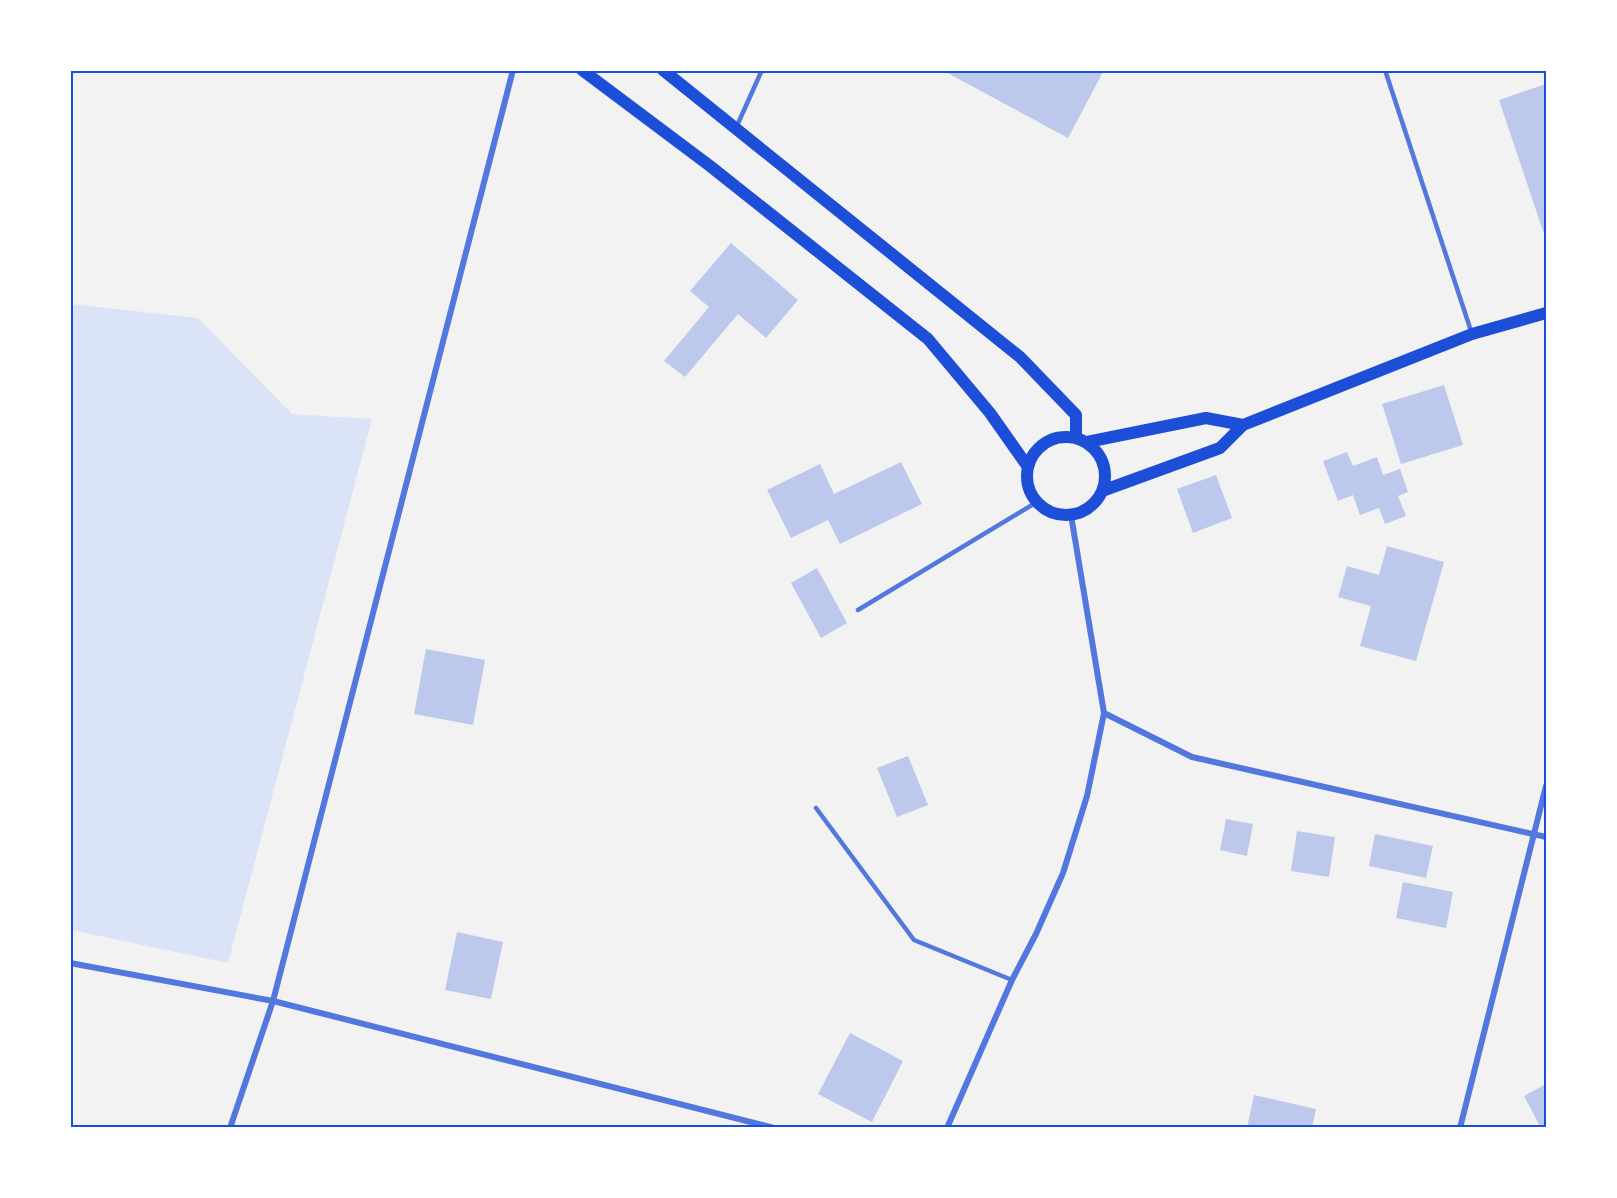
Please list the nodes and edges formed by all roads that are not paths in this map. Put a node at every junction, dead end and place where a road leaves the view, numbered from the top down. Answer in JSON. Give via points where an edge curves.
{"nodes":[{"id":1,"x":513,"y":70,"type":"edge"},
{"id":2,"x":582,"y":70,"type":"edge"},
{"id":3,"x":663,"y":70,"type":"edge"},
{"id":4,"x":762,"y":70,"type":"edge"},
{"id":5,"x":1385,"y":70,"type":"edge"},
{"id":6,"x":736,"y":129,"type":"junction"},
{"id":7,"x":1546,"y":313,"type":"edge"},
{"id":8,"x":1472,"y":334,"type":"junction"},
{"id":9,"x":1243,"y":425,"type":"junction"},
{"id":10,"x":1082,"y":440,"type":"junction"},
{"id":11,"x":1028,"y":467,"type":"junction"},
{"id":12,"x":1102,"y":491,"type":"junction"},
{"id":13,"x":1037,"y":501,"type":"junction"},
{"id":14,"x":1071,"y":515,"type":"junction"},
{"id":15,"x":858,"y":610,"type":"dead end"},
{"id":16,"x":1104,"y":713,"type":"junction"},
{"id":17,"x":1546,"y":786,"type":"edge"},
{"id":18,"x":816,"y":808,"type":"dead end"},
{"id":19,"x":1536,"y":835,"type":"junction"},
{"id":20,"x":1546,"y":837,"type":"edge"},
{"id":21,"x":70,"y":963,"type":"edge"},
{"id":22,"x":1012,"y":980,"type":"junction"},
{"id":23,"x":273,"y":1001,"type":"junction"},
{"id":24,"x":230,"y":1128,"type":"edge"},
{"id":25,"x":774,"y":1128,"type":"edge"},
{"id":26,"x":947,"y":1128,"type":"edge"},
{"id":27,"x":1460,"y":1128,"type":"edge"}],
"edges":[{"from":1,"to":23,"type":"street"},
{"from":2,"to":11,"type":"main road","via":[[928,339],[990,413]]},
{"from":3,"to":6,"type":"main road"},
{"from":4,"to":6,"type":"lane"},
{"from":5,"to":8,"type":"lane"},
{"from":6,"to":10,"type":"main road","via":[[1020,357],[1076,415]]},
{"from":7,"to":8,"type":"main road"},
{"from":8,"to":9,"type":"main road"},
{"from":9,"to":10,"type":"main road","via":[[1206,418]]},
{"from":9,"to":12,"type":"main road","via":[[1220,448]]},
{"from":10,"to":11,"type":"main road","via":[[1052,439],[1033,455]]},
{"from":10,"to":12,"type":"main road","via":[[1096,450],[1105,470]]},
{"from":11,"to":13,"type":"main road","via":[[1030,491]]},
{"from":12,"to":14,"type":"main road","via":[[1090,507]]},
{"from":13,"to":14,"type":"main road","via":[[1058,514]]},
{"from":13,"to":15,"type":"lane"},
{"from":14,"to":16,"type":"street"},
{"from":16,"to":19,"type":"street","via":[[1192,757]]},
{"from":16,"to":22,"type":"street","via":[[1087,796],[1063,873]]},
{"from":17,"to":19,"type":"street"},
{"from":18,"to":22,"type":"lane","via":[[914,940]]},
{"from":19,"to":20,"type":"street"},
{"from":19,"to":27,"type":"street"},
{"from":21,"to":23,"type":"street"},
{"from":22,"to":26,"type":"street"},
{"from":23,"to":24,"type":"street"},
{"from":23,"to":25,"type":"street"}]}
